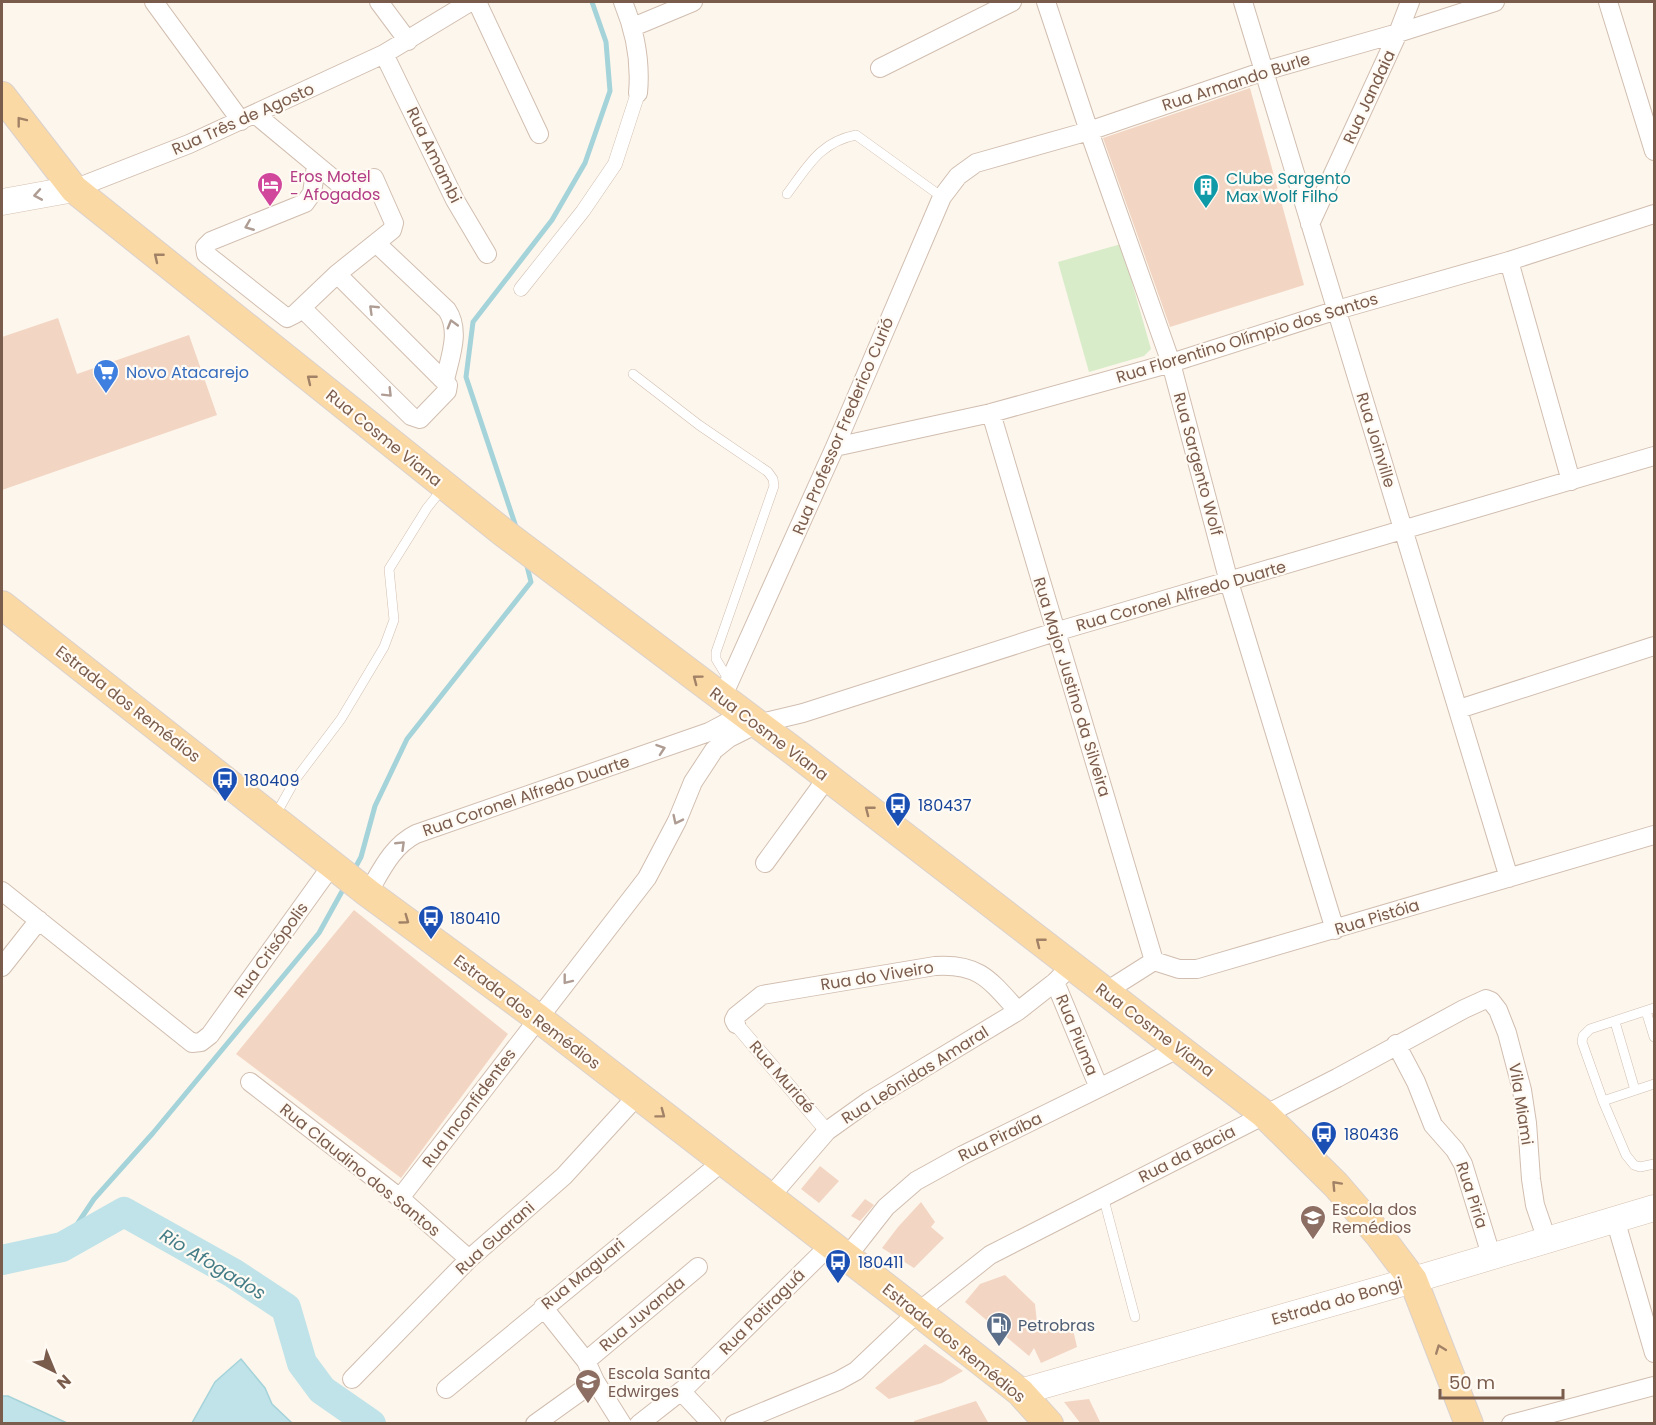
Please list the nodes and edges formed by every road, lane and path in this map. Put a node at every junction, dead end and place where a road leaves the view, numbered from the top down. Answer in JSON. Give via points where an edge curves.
{"nodes":[{"id":1,"x":154,"y":2,"type":"edge"},
{"id":2,"x":379,"y":2,"type":"edge"},
{"id":3,"x":470,"y":2,"type":"edge"},
{"id":4,"x":477,"y":2,"type":"edge"},
{"id":5,"x":622,"y":2,"type":"edge"},
{"id":6,"x":693,"y":2,"type":"edge"},
{"id":7,"x":1012,"y":2,"type":"edge"},
{"id":8,"x":1046,"y":2,"type":"edge"},
{"id":9,"x":1243,"y":2,"type":"edge"},
{"id":10,"x":1410,"y":2,"type":"edge"},
{"id":11,"x":1496,"y":2,"type":"edge"},
{"id":12,"x":1608,"y":2,"type":"edge"},
{"id":13,"x":633,"y":27,"type":"junction"},
{"id":14,"x":1398,"y":33,"type":"junction"},
{"id":15,"x":408,"y":40,"type":"junction"},
{"id":16,"x":384,"y":54,"type":"junction"},
{"id":17,"x":880,"y":68,"type":"dead end"},
{"id":18,"x":1264,"y":71,"type":"junction"},
{"id":19,"x":638,"y":93,"type":"joint"},
{"id":20,"x":2,"y":96,"type":"edge"},
{"id":21,"x":248,"y":118,"type":"junction"},
{"id":22,"x":1089,"y":131,"type":"junction"},
{"id":23,"x":538,"y":134,"type":"dead end"},
{"id":24,"x":1654,"y":151,"type":"edge"},
{"id":25,"x":976,"y":163,"type":"joint"},
{"id":26,"x":316,"y":166,"type":"junction"},
{"id":27,"x":74,"y":189,"type":"junction"},
{"id":28,"x":787,"y":194,"type":"dead end"},
{"id":29,"x":942,"y":197,"type":"junction"},
{"id":30,"x":2,"y":202,"type":"edge"},
{"id":31,"x":1654,"y":214,"type":"edge"},
{"id":32,"x":1310,"y":224,"type":"junction"},
{"id":33,"x":376,"y":243,"type":"junction"},
{"id":34,"x":487,"y":254,"type":"dead end"},
{"id":35,"x":1509,"y":261,"type":"junction"},
{"id":36,"x":337,"y":274,"type":"junction"},
{"id":37,"x":521,"y":289,"type":"dead end"},
{"id":38,"x":302,"y":308,"type":"junction"},
{"id":39,"x":1336,"y":310,"type":"junction"},
{"id":40,"x":1171,"y":363,"type":"junction"},
{"id":41,"x":633,"y":374,"type":"dead end"},
{"id":42,"x":446,"y":380,"type":"junction"},
{"id":43,"x":991,"y":413,"type":"junction"},
{"id":44,"x":835,"y":447,"type":"junction"},
{"id":45,"x":1654,"y":456,"type":"edge"},
{"id":46,"x":1571,"y":481,"type":"junction"},
{"id":47,"x":444,"y":486,"type":"junction"},
{"id":48,"x":1404,"y":530,"type":"junction"},
{"id":49,"x":1229,"y":582,"type":"junction"},
{"id":50,"x":2,"y":605,"type":"edge"},
{"id":51,"x":1055,"y":632,"type":"junction"},
{"id":52,"x":1654,"y":646,"type":"edge"},
{"id":53,"x":738,"y":704,"type":"junction"},
{"id":54,"x":1459,"y":709,"type":"junction"},
{"id":55,"x":827,"y":778,"type":"junction"},
{"id":56,"x":274,"y":819,"type":"junction"},
{"id":57,"x":1654,"y":835,"type":"edge"},
{"id":58,"x":765,"y":863,"type":"dead end"},
{"id":59,"x":333,"y":866,"type":"junction"},
{"id":60,"x":1509,"y":878,"type":"junction"},
{"id":61,"x":363,"y":889,"type":"junction"},
{"id":62,"x":2,"y":891,"type":"edge"},
{"id":63,"x":39,"y":920,"type":"junction"},
{"id":64,"x":1335,"y":930,"type":"junction"},
{"id":65,"x":1154,"y":961,"type":"junction"},
{"id":66,"x":2,"y":967,"type":"edge"},
{"id":67,"x":1063,"y":974,"type":"junction"},
{"id":68,"x":1105,"y":992,"type":"junction"},
{"id":69,"x":1464,"y":1008,"type":"joint"},
{"id":70,"x":1650,"y":1010,"type":"edge"},
{"id":71,"x":1018,"y":1011,"type":"junction"},
{"id":72,"x":538,"y":1018,"type":"junction"},
{"id":73,"x":1615,"y":1022,"type":"junction"},
{"id":74,"x":736,"y":1024,"type":"joint"},
{"id":75,"x":1654,"y":1037,"type":"edge"},
{"id":76,"x":1396,"y":1044,"type":"junction"},
{"id":77,"x":1178,"y":1049,"type":"junction"},
{"id":78,"x":250,"y":1082,"type":"dead end"},
{"id":79,"x":1654,"y":1084,"type":"edge"},
{"id":80,"x":1099,"y":1088,"type":"junction"},
{"id":81,"x":1635,"y":1090,"type":"junction"},
{"id":82,"x":637,"y":1096,"type":"junction"},
{"id":83,"x":1603,"y":1101,"type":"junction"},
{"id":84,"x":1264,"y":1114,"type":"junction"},
{"id":85,"x":828,"y":1131,"type":"junction"},
{"id":86,"x":722,"y":1162,"type":"junction"},
{"id":87,"x":1654,"y":1164,"type":"edge"},
{"id":88,"x":1103,"y":1196,"type":"junction"},
{"id":89,"x":770,"y":1197,"type":"junction"},
{"id":90,"x":400,"y":1198,"type":"junction"},
{"id":91,"x":1654,"y":1208,"type":"edge"},
{"id":92,"x":1616,"y":1219,"type":"junction"},
{"id":93,"x":1547,"y":1240,"type":"junction"},
{"id":94,"x":838,"y":1251,"type":"junction"},
{"id":95,"x":1491,"y":1255,"type":"junction"},
{"id":96,"x":469,"y":1259,"type":"junction"},
{"id":97,"x":698,"y":1267,"type":"dead end"},
{"id":98,"x":1413,"y":1280,"type":"junction"},
{"id":99,"x":543,"y":1307,"type":"junction"},
{"id":100,"x":918,"y":1312,"type":"junction"},
{"id":101,"x":1135,"y":1317,"type":"dead end"},
{"id":102,"x":1654,"y":1353,"type":"edge"},
{"id":103,"x":586,"y":1361,"type":"junction"},
{"id":104,"x":352,"y":1379,"type":"dead end"},
{"id":105,"x":595,"y":1381,"type":"junction"},
{"id":106,"x":1654,"y":1386,"type":"edge"},
{"id":107,"x":446,"y":1389,"type":"dead end"},
{"id":108,"x":681,"y":1391,"type":"junction"},
{"id":109,"x":1020,"y":1392,"type":"junction"},
{"id":110,"x":535,"y":1424,"type":"edge"},
{"id":111,"x":622,"y":1424,"type":"edge"},
{"id":112,"x":639,"y":1424,"type":"edge"},
{"id":113,"x":712,"y":1424,"type":"edge"},
{"id":114,"x":734,"y":1424,"type":"edge"},
{"id":115,"x":1049,"y":1424,"type":"edge"},
{"id":116,"x":1469,"y":1424,"type":"edge"},
{"id":117,"x":1511,"y":1424,"type":"edge"}],
"edges":[{"from":1,"to":21,"type":"street"},
{"from":2,"to":15,"type":"street"},
{"from":3,"to":15,"type":"street","name":"Rua Três de Agosto"},
{"from":4,"to":23,"type":"street"},
{"from":5,"to":13,"type":"street"},
{"from":6,"to":13,"type":"street"},
{"from":7,"to":17,"type":"street"},
{"from":8,"to":22,"type":"street","name":"Rua Sargento Wolf"},
{"from":9,"to":18,"type":"street","name":"Rua Joinville"},
{"from":10,"to":14,"type":"street","name":"Rua Jandaia"},
{"from":11,"to":14,"type":"street","name":"Rua Armando Burle"},
{"from":12,"to":24,"type":"street"},
{"from":13,"to":19,"type":"street","via":[[640,74]]},
{"from":14,"to":18,"type":"street","name":"Rua Armando Burle"},
{"from":14,"to":32,"type":"street","name":"Rua Jandaia"},
{"from":15,"to":16,"type":"street","name":"Rua Três de Agosto"},
{"from":16,"to":21,"type":"street","name":"Rua Três de Agosto"},
{"from":16,"to":34,"type":"street","name":"Rua Amambi","via":[[455,200]]},
{"from":18,"to":22,"type":"street","name":"Rua Armando Burle"},
{"from":18,"to":32,"type":"street","name":"Rua Joinville"},
{"from":19,"to":37,"type":"street","via":[[615,164]]},
{"from":27,"to":20,"type":"main road","name":"Rua Cosme Viana","one_way":true},
{"from":21,"to":26,"type":"street"},
{"from":21,"to":27,"type":"street","name":"Rua Três de Agosto"},
{"from":22,"to":25,"type":"street","name":"Rua Armando Burle"},
{"from":22,"to":40,"type":"street","name":"Rua Sargento Wolf"},
{"from":25,"to":29,"type":"street","name":"Rua Professor Frederico Curió","via":[[958,176]]},
{"from":26,"to":33,"type":"street","via":[[343,186],[371,178],[376,181],[394,223],[392,230]]},
{"from":26,"to":38,"type":"street","one_way":true,"via":[[312,193],[305,202],[212,241],[204,250],[287,318]]},
{"from":27,"to":30,"type":"main road","name":"Rua Três de Agosto","one_way":true},
{"from":47,"to":27,"type":"main road","name":"Rua Cosme Viana","one_way":true},
{"from":28,"to":29,"type":"lane","via":[[822,149],[856,135]]},
{"from":29,"to":44,"type":"street","name":"Rua Professor Frederico Curió"},
{"from":31,"to":35,"type":"street","name":"Rua Florentino Olímpio dos Santos"},
{"from":32,"to":39,"type":"street","name":"Rua Joinville"},
{"from":33,"to":36,"type":"street"},
{"from":42,"to":33,"type":"street","one_way":true,"via":[[456,330],[453,318]]},
{"from":35,"to":39,"type":"street","name":"Rua Florentino Olímpio dos Santos"},
{"from":35,"to":46,"type":"street"},
{"from":36,"to":38,"type":"street"},
{"from":42,"to":36,"type":"street","one_way":true},
{"from":38,"to":42,"type":"street","one_way":true,"via":[[411,416],[420,419],[447,391]]},
{"from":39,"to":40,"type":"street","name":"Rua Florentino Olímpio dos Santos"},
{"from":39,"to":48,"type":"street","name":"Rua Joinville"},
{"from":40,"to":43,"type":"street","name":"Rua Florentino Olímpio dos Santos"},
{"from":40,"to":49,"type":"street","name":"Rua Sargento Wolf"},
{"from":41,"to":53,"type":"lane","via":[[773,479],[774,486],[716,652]]},
{"from":43,"to":44,"type":"street","name":"Rua Florentino Olímpio dos Santos"},
{"from":43,"to":51,"type":"street","name":"Rua Major Justino da Silveira"},
{"from":44,"to":53,"type":"street","name":"Rua Professor Frederico Curió"},
{"from":45,"to":46,"type":"street","name":"Rua Coronel Alfredo Duarte"},
{"from":46,"to":48,"type":"street","name":"Rua Coronel Alfredo Duarte"},
{"from":53,"to":47,"type":"main road","name":"Rua Cosme Viana","one_way":true},
{"from":47,"to":56,"type":"lane","via":[[389,569],[394,620],[384,647],[341,719],[295,780]]},
{"from":48,"to":49,"type":"street","name":"Rua Coronel Alfredo Duarte"},
{"from":48,"to":54,"type":"street","name":"Rua Joinville"},
{"from":49,"to":51,"type":"street","name":"Rua Coronel Alfredo Duarte"},
{"from":49,"to":64,"type":"street","name":"Rua Sargento Wolf"},
{"from":50,"to":56,"type":"main road","name":"Estrada dos Remédios"},
{"from":51,"to":53,"type":"street","name":"Rua Coronel Alfredo Duarte","via":[[803,713]]},
{"from":51,"to":65,"type":"street","name":"Rua Major Justino da Silveira"},
{"from":52,"to":54,"type":"street"},
{"from":53,"to":55,"type":"main road","name":"Rua Cosme Viana"},
{"from":61,"to":53,"type":"street","name":"Rua Coronel Alfredo Duarte","one_way":true,"via":[[397,847],[416,834],[709,732]]},
{"from":53,"to":72,"type":"street","name":"Rua Coronel Alfredo Duarte","one_way":true,"via":[[729,738],[714,750],[693,782],[647,878]]},
{"from":54,"to":60,"type":"street","name":"Rua Joinville"},
{"from":55,"to":58,"type":"street"},
{"from":67,"to":55,"type":"main road","name":"Rua Cosme Viana","one_way":true},
{"from":56,"to":59,"type":"main road","name":"Estrada dos Remédios"},
{"from":57,"to":60,"type":"street","name":"Rua Pistóia"},
{"from":59,"to":61,"type":"main road","name":"Estrada dos Remédios"},
{"from":59,"to":63,"type":"street","name":"Rua Crisópolis","via":[[201,1042],[192,1043]]},
{"from":60,"to":64,"type":"street","name":"Rua Pistóia"},
{"from":61,"to":72,"type":"main road","name":"Estrada dos Remédios","one_way":true},
{"from":62,"to":63,"type":"street"},
{"from":63,"to":66,"type":"street"},
{"from":64,"to":65,"type":"street","name":"Rua Pistóia","via":[[1197,969],[1179,969]]},
{"from":65,"to":68,"type":"street"},
{"from":67,"to":68,"type":"main road","name":"Rua Cosme Viana"},
{"from":67,"to":71,"type":"street","name":"Rua Leônidas Amaral"},
{"from":67,"to":80,"type":"street","name":"Rua Piuma"},
{"from":68,"to":77,"type":"main road","name":"Rua Cosme Viana"},
{"from":69,"to":76,"type":"street","name":"Rua da Bacia"},
{"from":69,"to":93,"type":"street","name":"Vila Miami","via":[[1488,999],[1498,1010],[1507,1033],[1525,1112],[1535,1205]]},
{"from":70,"to":73,"type":"lane"},
{"from":70,"to":75,"type":"lane"},
{"from":71,"to":74,"type":"street","name":"Rua do Viveiro","via":[[990,979],[956,965],[762,995],[736,1016]]},
{"from":71,"to":85,"type":"street","name":"Rua Leônidas Amaral","via":[[869,1101]]},
{"from":72,"to":82,"type":"main road","name":"Estrada dos Remédios"},
{"from":72,"to":90,"type":"street","name":"Rua Inconfidentes"},
{"from":73,"to":81,"type":"lane"},
{"from":73,"to":83,"type":"lane","via":[[1590,1029],[1582,1042]]},
{"from":74,"to":85,"type":"street","name":"Rua Muriaé"},
{"from":76,"to":84,"type":"street","name":"Rua da Bacia"},
{"from":76,"to":95,"type":"street","name":"Rua Piria","via":[[1433,1125],[1463,1164]]},
{"from":77,"to":80,"type":"street","name":"Rua Piraíba"},
{"from":77,"to":84,"type":"main road","name":"Rua Cosme Viana"},
{"from":78,"to":90,"type":"street","name":"Rua Claudino dos Santos"},
{"from":79,"to":81,"type":"lane"},
{"from":80,"to":94,"type":"street","name":"Rua Piraíba","via":[[916,1181]]},
{"from":81,"to":83,"type":"lane"},
{"from":82,"to":86,"type":"main road","name":"Estrada dos Remédios","one_way":true},
{"from":82,"to":96,"type":"street","name":"Rua Guarani","via":[[564,1176]]},
{"from":83,"to":87,"type":"lane","via":[[1630,1161],[1640,1167]]},
{"from":84,"to":88,"type":"street","name":"Rua da Bacia"},
{"from":98,"to":84,"type":"main road","name":"Rua Cosme Viana","one_way":true,"via":[[1336,1185]]},
{"from":85,"to":89,"type":"street","name":"Rua Leônidas Amaral"},
{"from":86,"to":89,"type":"main road","name":"Estrada dos Remédios"},
{"from":86,"to":99,"type":"street","name":"Rua Maguari"},
{"from":88,"to":100,"type":"street","name":"Rua da Bacia","via":[[990,1255]]},
{"from":88,"to":101,"type":"lane"},
{"from":89,"to":94,"type":"main road","name":"Estrada dos Remédios"},
{"from":90,"to":96,"type":"street","name":"Rua Claudino dos Santos"},
{"from":91,"to":92,"type":"main road","name":"Estrada do Bongi"},
{"from":92,"to":93,"type":"main road","name":"Estrada do Bongi"},
{"from":92,"to":102,"type":"street"},
{"from":93,"to":95,"type":"main road","name":"Estrada do Bongi"},
{"from":94,"to":100,"type":"main road","name":"Estrada dos Remédios"},
{"from":94,"to":108,"type":"street","name":"Rua Potiraguá"},
{"from":95,"to":98,"type":"main road","name":"Estrada do Bongi"},
{"from":96,"to":104,"type":"street","name":"Rua Guarani"},
{"from":97,"to":103,"type":"street","name":"Rua Juvanda"},
{"from":98,"to":109,"type":"main road","name":"Estrada do Bongi"},
{"from":116,"to":98,"type":"main road","name":"Rua Cosme Viana","one_way":true},
{"from":99,"to":103,"type":"street"},
{"from":99,"to":107,"type":"street","name":"Rua Maguari"},
{"from":100,"to":109,"type":"main road","name":"Estrada dos Remédios"},
{"from":100,"to":114,"type":"street","name":"Rua da Bacia","via":[[856,1371]]},
{"from":103,"to":105,"type":"street"},
{"from":105,"to":110,"type":"street"},
{"from":105,"to":111,"type":"street"},
{"from":106,"to":117,"type":"street"},
{"from":108,"to":112,"type":"street","name":"Rua Potiraguá"},
{"from":108,"to":113,"type":"street"},
{"from":109,"to":115,"type":"main road","name":"Estrada dos Remédios"}]}
